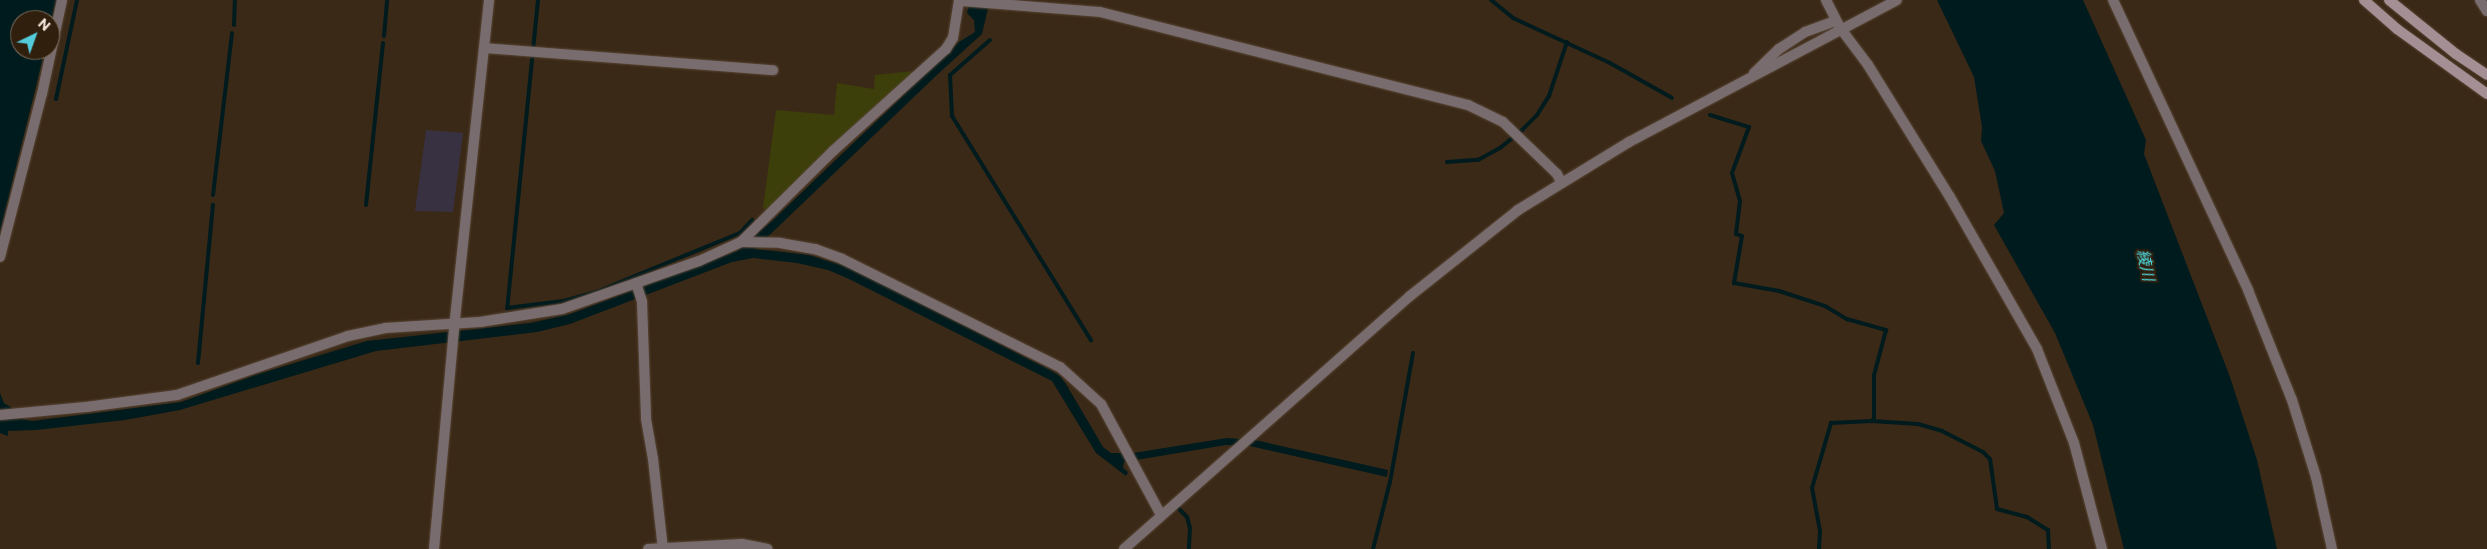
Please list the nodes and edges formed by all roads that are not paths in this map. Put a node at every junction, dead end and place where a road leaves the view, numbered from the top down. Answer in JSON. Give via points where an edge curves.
{"nodes":[{"id":1,"x":62,"y":0,"type":"edge"},
{"id":2,"x":490,"y":0,"type":"edge"},
{"id":3,"x":1826,"y":0,"type":"edge"},
{"id":4,"x":1897,"y":0,"type":"edge"},
{"id":5,"x":2112,"y":0,"type":"edge"},
{"id":6,"x":2364,"y":0,"type":"edge"},
{"id":7,"x":2389,"y":0,"type":"edge"},
{"id":8,"x":2480,"y":0,"type":"edge"},
{"id":9,"x":962,"y":1,"type":"edge"},
{"id":10,"x":2487,"y":11,"type":"edge"},
{"id":11,"x":1842,"y":25,"type":"junction"},
{"id":12,"x":484,"y":48,"type":"junction"},
{"id":13,"x":773,"y":70,"type":"dead end"},
{"id":14,"x":2487,"y":75,"type":"edge"},
{"id":15,"x":2487,"y":94,"type":"edge"},
{"id":16,"x":1560,"y":182,"type":"junction"},
{"id":17,"x":743,"y":242,"type":"junction"},
{"id":18,"x":0,"y":257,"type":"edge"},
{"id":19,"x":636,"y":285,"type":"junction"},
{"id":20,"x":455,"y":325,"type":"junction"},
{"id":21,"x":0,"y":415,"type":"edge"},
{"id":22,"x":1161,"y":516,"type":"junction"},
{"id":23,"x":663,"y":548,"type":"edge"},
{"id":24,"x":434,"y":549,"type":"edge"},
{"id":25,"x":648,"y":549,"type":"edge"},
{"id":26,"x":768,"y":549,"type":"edge"},
{"id":27,"x":1124,"y":549,"type":"edge"},
{"id":28,"x":2102,"y":549,"type":"edge"},
{"id":29,"x":2332,"y":549,"type":"edge"}],
"edges":[{"from":1,"to":18,"type":"street","via":[[42,94]]},
{"from":2,"to":12,"type":"street"},
{"from":3,"to":11,"type":"street"},
{"from":4,"to":11,"type":"street"},
{"from":5,"to":29,"type":"street","via":[[2248,290],[2274,354],[2316,477]]},
{"from":6,"to":15,"type":"main road","via":[[2404,34]]},
{"from":7,"to":14,"type":"main road"},
{"from":8,"to":10,"type":"street"},
{"from":9,"to":16,"type":"street","via":[[1100,12],[1468,105],[1503,122],[1557,174]]},
{"from":9,"to":17,"type":"street","via":[[953,38],[946,49],[833,151]]},
{"from":11,"to":16,"type":"street"},
{"from":11,"to":28,"type":"street","via":[[1955,205],[2037,349],[2074,443]]},
{"from":12,"to":13,"type":"street"},
{"from":12,"to":20,"type":"street"},
{"from":16,"to":22,"type":"street","via":[[1518,210],[1410,296]]},
{"from":17,"to":19,"type":"street"},
{"from":17,"to":22,"type":"street","via":[[814,249],[842,259],[1060,367],[1101,404]]},
{"from":19,"to":20,"type":"street","via":[[562,309]]},
{"from":19,"to":23,"type":"street","via":[[642,302],[646,420]]},
{"from":20,"to":21,"type":"street","via":[[385,328],[348,336],[178,395]]},
{"from":20,"to":24,"type":"street"},
{"from":22,"to":27,"type":"street"},
{"from":23,"to":25,"type":"street"},
{"from":23,"to":26,"type":"street","via":[[742,544]]}]}
